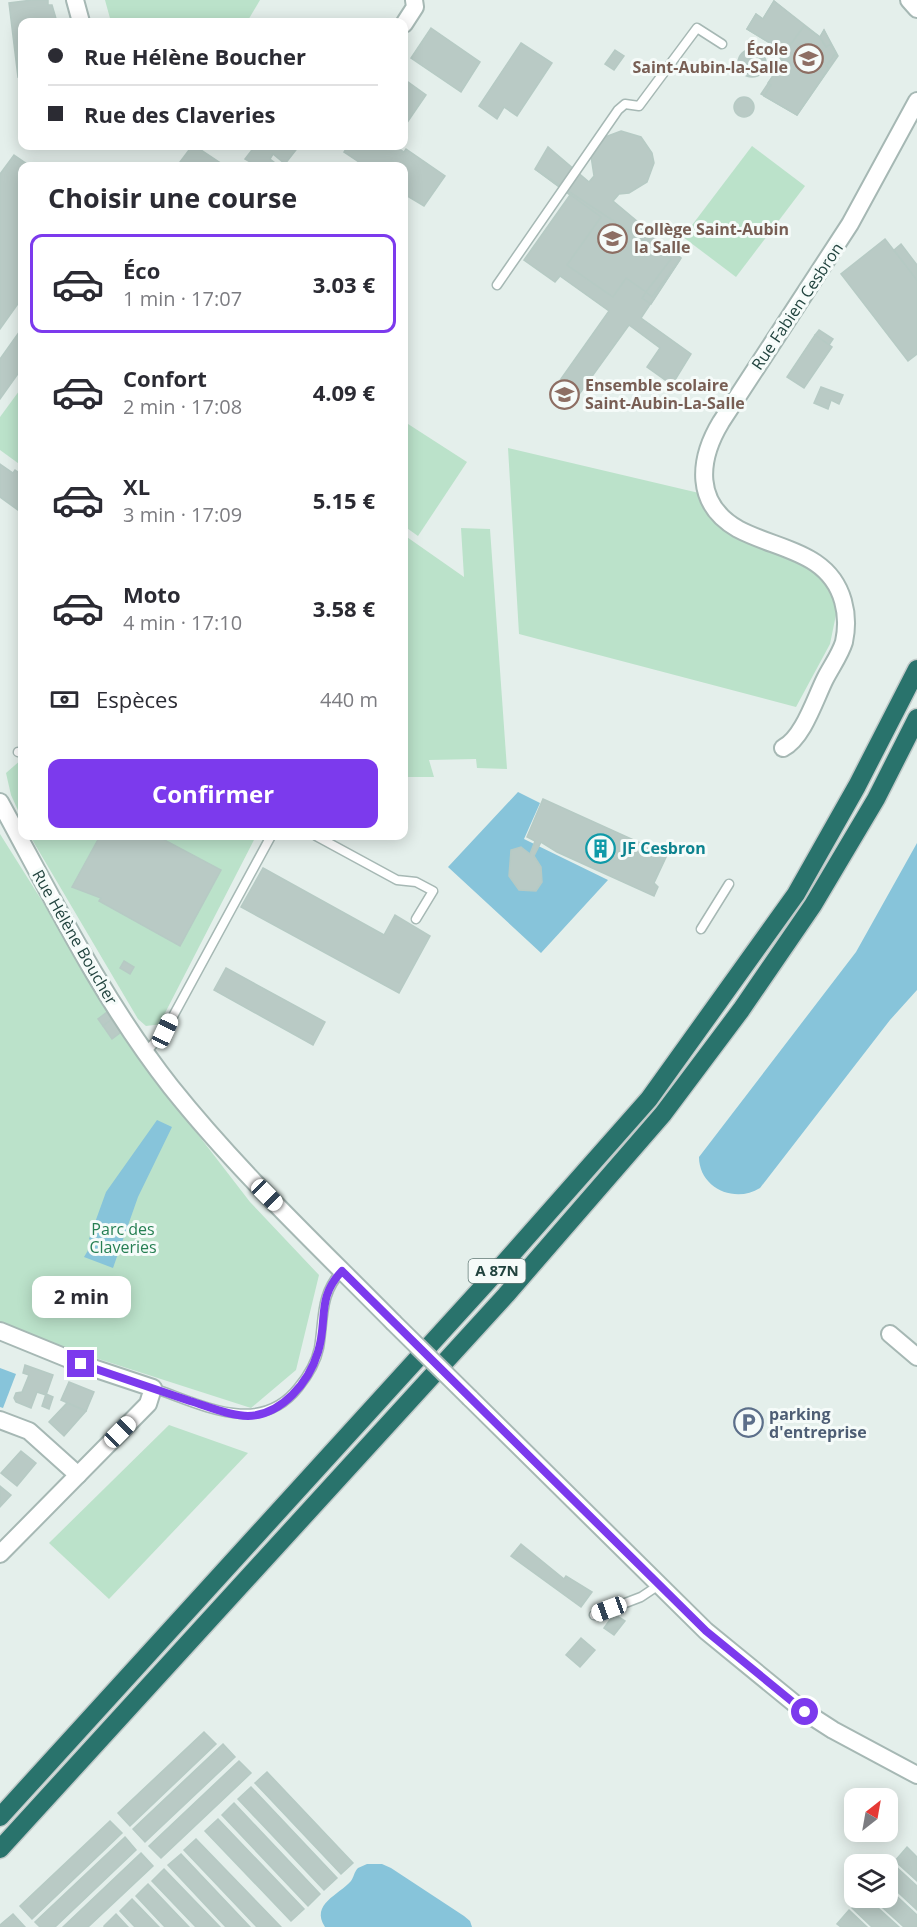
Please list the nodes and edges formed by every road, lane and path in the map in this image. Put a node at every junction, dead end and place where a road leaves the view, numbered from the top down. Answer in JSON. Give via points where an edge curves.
{"nodes":[{"id":1,"x":75,"y":0,"type":"edge"},
{"id":2,"x":414,"y":0,"type":"edge"},
{"id":3,"x":909,"y":0,"type":"edge"},
{"id":4,"x":917,"y":9,"type":"edge"},
{"id":5,"x":80,"y":18,"type":"edge"},
{"id":6,"x":408,"y":18,"type":"edge"},
{"id":7,"x":722,"y":44,"type":"dead end"},
{"id":8,"x":917,"y":101,"type":"edge"},
{"id":9,"x":497,"y":285,"type":"dead end"},
{"id":10,"x":917,"y":669,"type":"edge"},
{"id":11,"x":917,"y":718,"type":"edge"},
{"id":12,"x":783,"y":748,"type":"dead end"},
{"id":13,"x":0,"y":802,"type":"edge"},
{"id":14,"x":18,"y":835,"type":"edge"},
{"id":15,"x":21,"y":840,"type":"edge"},
{"id":16,"x":269,"y":840,"type":"edge"},
{"id":17,"x":323,"y":840,"type":"edge"},
{"id":18,"x":729,"y":884,"type":"dead end"},
{"id":19,"x":416,"y":919,"type":"dead end"},
{"id":20,"x":701,"y":929,"type":"dead end"},
{"id":21,"x":146,"y":1052,"type":"junction"},
{"id":22,"x":342,"y":1271,"type":"junction"},
{"id":23,"x":0,"y":1331,"type":"edge"},
{"id":24,"x":890,"y":1334,"type":"dead end"},
{"id":25,"x":917,"y":1357,"type":"edge"},
{"id":26,"x":153,"y":1389,"type":"junction"},
{"id":27,"x":0,"y":1420,"type":"edge"},
{"id":28,"x":78,"y":1475,"type":"junction"},
{"id":29,"x":0,"y":1554,"type":"edge"},
{"id":30,"x":659,"y":1585,"type":"junction"},
{"id":31,"x":594,"y":1615,"type":"dead end"},
{"id":32,"x":917,"y":1775,"type":"edge"},
{"id":33,"x":32,"y":1783,"type":"junction"},
{"id":34,"x":0,"y":1806,"type":"edge"},
{"id":35,"x":0,"y":1817,"type":"edge"},
{"id":36,"x":0,"y":1849,"type":"edge"}],
"edges":[{"from":1,"to":5,"type":"street"},
{"from":2,"to":6,"type":"street","via":[[415,7]]},
{"from":3,"to":4,"type":"street"},
{"from":7,"to":9,"type":"lane","via":[[697,28],[639,106],[625,104],[618,110]]},
{"from":8,"to":12,"type":"street","name":"Rue Fabien Cesbron","via":[[850,224],[721,422],[704,459],[708,495],[721,516],[741,530],[814,561],[836,585],[845,608],[843,645],[798,736]]},
{"from":10,"to":33,"type":"highway","number":"A 87N","via":[[796,894],[649,1098]]},
{"from":11,"to":36,"type":"highway","number":"A 87N","via":[[876,799],[813,905],[741,1011],[663,1114],[506,1295]]},
{"from":13,"to":14,"type":"street","name":"Rue Hélène Boucher"},
{"from":15,"to":21,"type":"street","name":"Rue Hélène Boucher","via":[[85,959]]},
{"from":16,"to":21,"type":"lane","via":[[165,1031]]},
{"from":17,"to":19,"type":"lane","via":[[397,880],[416,882],[433,891]]},
{"from":18,"to":20,"type":"lane"},
{"from":21,"to":22,"type":"street","name":"Rue Hélène Boucher","via":[[237,1165]]},
{"from":22,"to":26,"type":"lane","via":[[331,1283],[324,1302],[319,1351],[308,1376],[291,1397],[271,1410],[247,1416]]},
{"from":22,"to":30,"type":"street","name":"Rue Hélène Boucher","bridge":true},
{"from":23,"to":26,"type":"street"},
{"from":24,"to":25,"type":"street"},
{"from":26,"to":28,"type":"street","via":[[148,1404]]},
{"from":27,"to":28,"type":"street","via":[[29,1431]]},
{"from":28,"to":29,"type":"street"},
{"from":30,"to":31,"type":"lane"},
{"from":30,"to":32,"type":"street","name":"Rue Hélène Boucher","via":[[706,1631],[805,1712]]},
{"from":33,"to":34,"type":"highway"},
{"from":33,"to":35,"type":"highway","number":"A 87N"}]}
